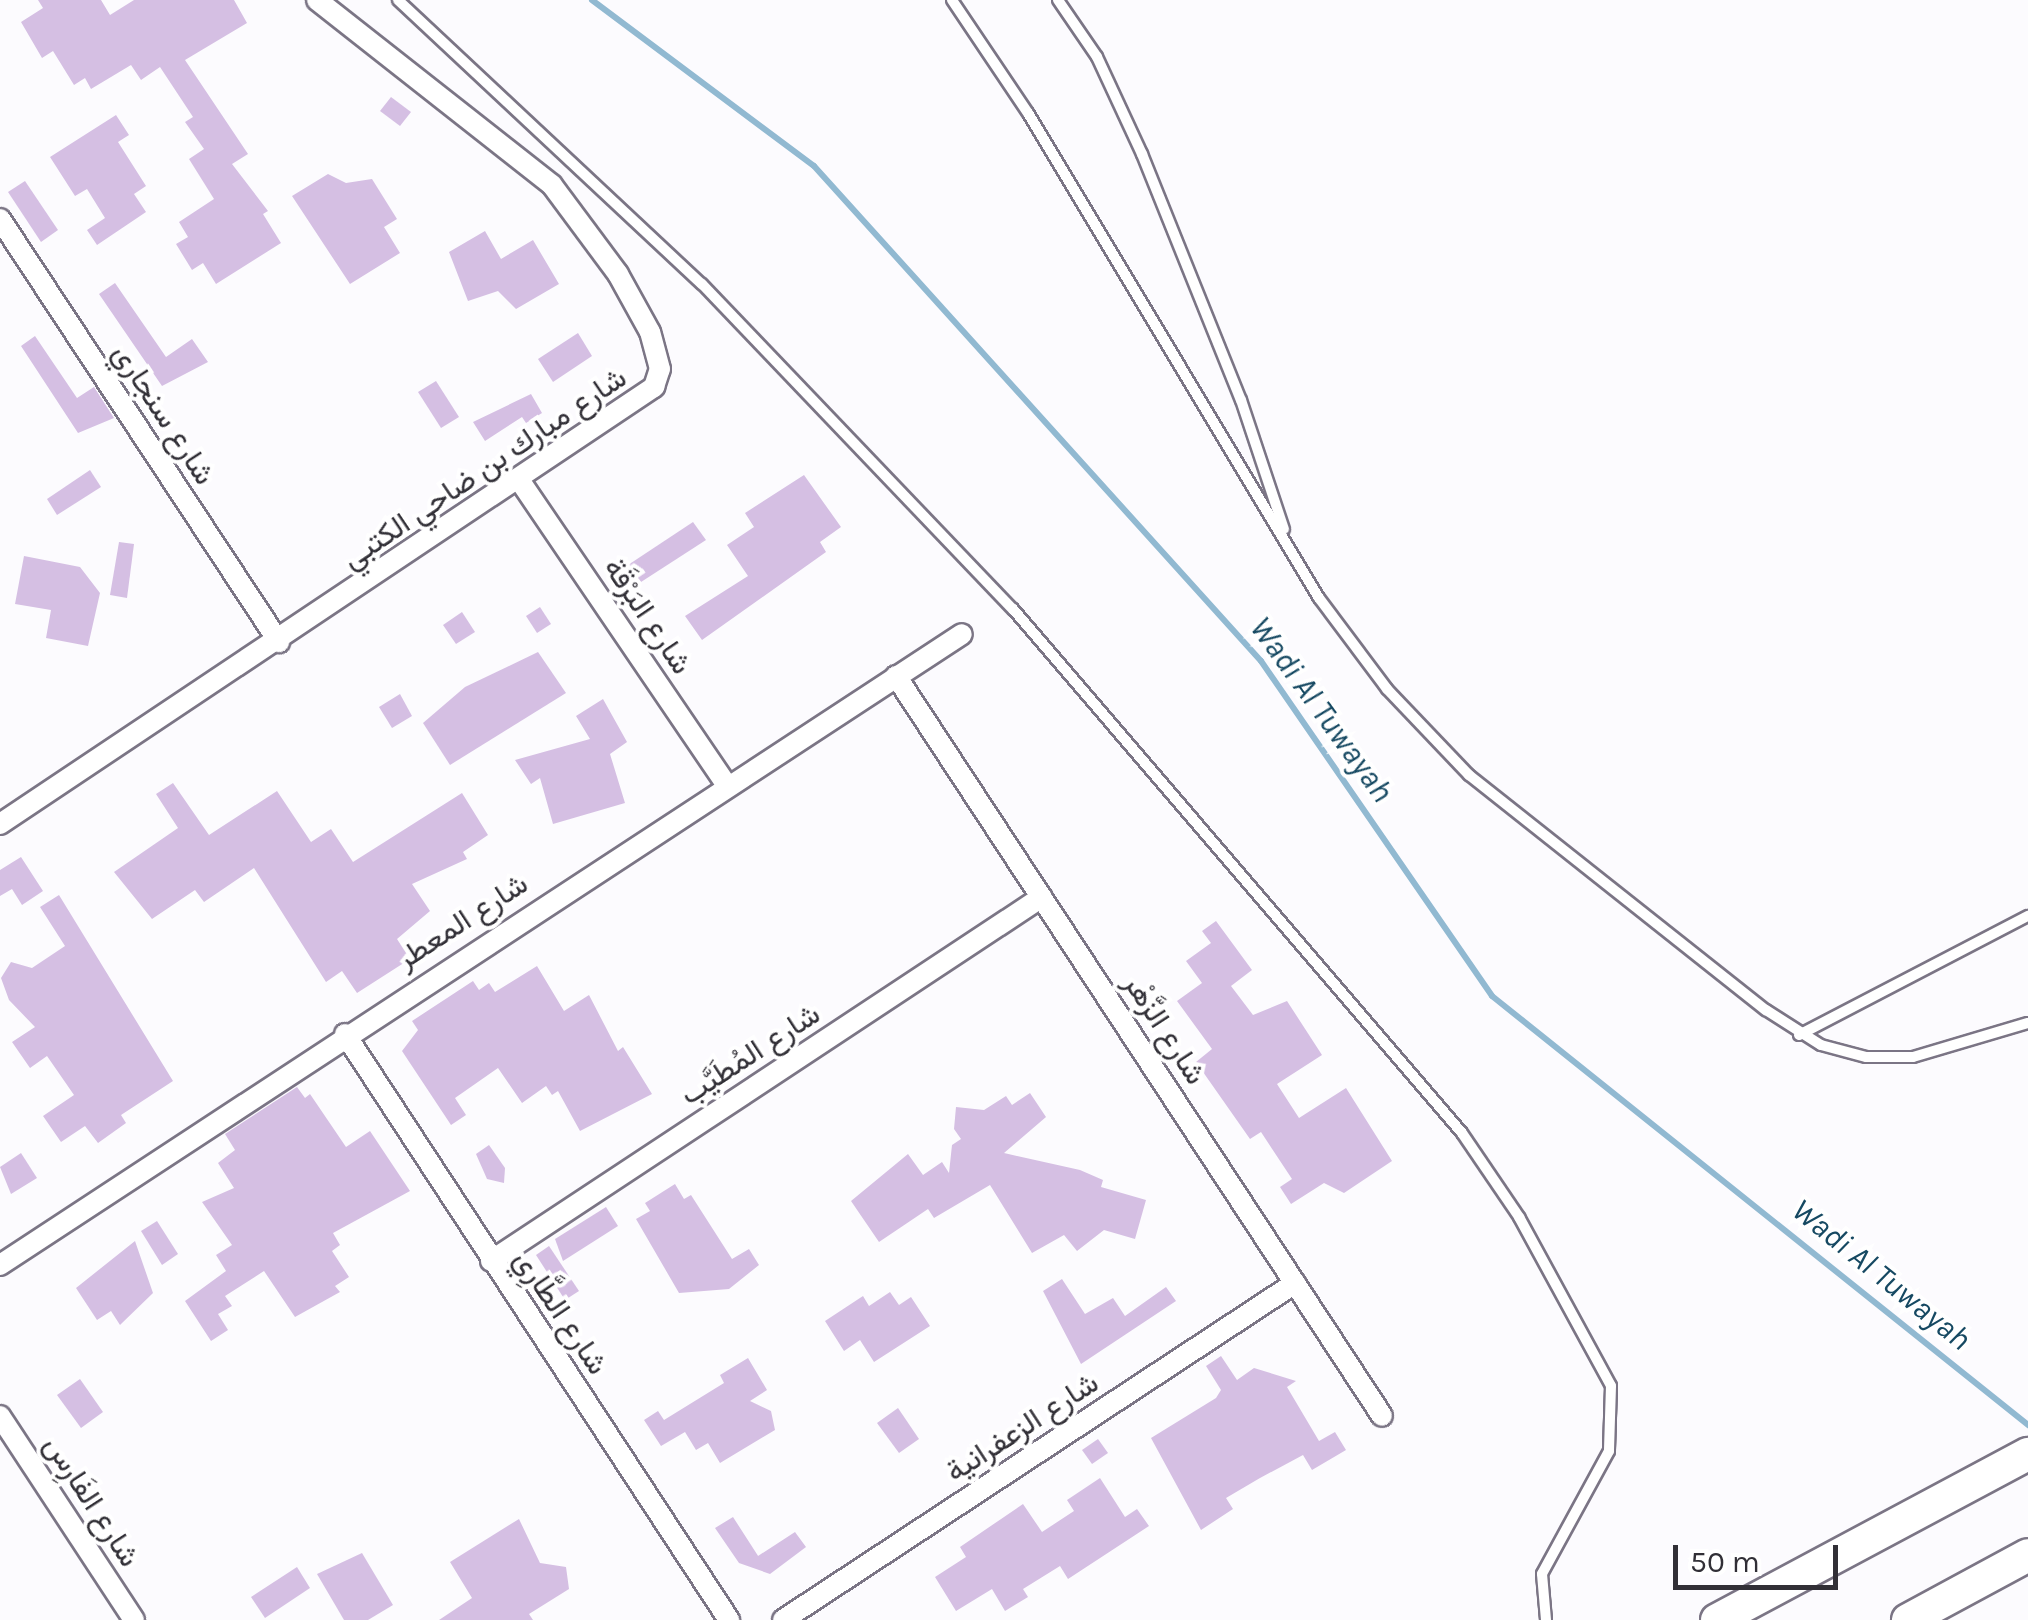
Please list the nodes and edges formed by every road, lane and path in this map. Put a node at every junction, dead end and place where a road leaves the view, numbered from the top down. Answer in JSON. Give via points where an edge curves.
{"nodes":[{"id":1,"x":317,"y":0,"type":"edge"},
{"id":2,"x":398,"y":0,"type":"edge"},
{"id":3,"x":952,"y":0,"type":"edge"},
{"id":4,"x":1058,"y":0,"type":"edge"},
{"id":5,"x":0,"y":219,"type":"edge"},
{"id":6,"x":520,"y":481,"type":"junction"},
{"id":7,"x":1290,"y":549,"type":"junction"},
{"id":8,"x":962,"y":634,"type":"dead end"},
{"id":9,"x":279,"y":642,"type":"junction"},
{"id":10,"x":896,"y":676,"type":"junction"},
{"id":11,"x":726,"y":784,"type":"junction"},
{"id":12,"x":0,"y":824,"type":"edge"},
{"id":13,"x":1042,"y":897,"type":"junction"},
{"id":14,"x":2028,"y":916,"type":"edge"},
{"id":15,"x":2028,"y":1024,"type":"edge"},
{"id":16,"x":345,"y":1034,"type":"junction"},
{"id":17,"x":1799,"y":1035,"type":"junction"},
{"id":18,"x":491,"y":1261,"type":"junction"},
{"id":19,"x":0,"y":1265,"type":"edge"},
{"id":20,"x":1295,"y":1283,"type":"junction"},
{"id":21,"x":0,"y":1416,"type":"edge"},
{"id":22,"x":1382,"y":1416,"type":"dead end"},
{"id":23,"x":2028,"y":1454,"type":"edge"},
{"id":24,"x":2028,"y":1556,"type":"edge"},
{"id":25,"x":1757,"y":1608,"type":"edge"},
{"id":26,"x":134,"y":1620,"type":"edge"},
{"id":27,"x":729,"y":1620,"type":"edge"},
{"id":28,"x":783,"y":1620,"type":"edge"},
{"id":29,"x":1546,"y":1620,"type":"edge"},
{"id":30,"x":1717,"y":1620,"type":"edge"},
{"id":31,"x":1908,"y":1620,"type":"edge"}],
"edges":[{"from":1,"to":6,"type":"street","name":"شارع مبارك بن ضاحي الكتبي","via":[[552,185],[618,274],[658,349],[660,369],[641,401]]},
{"from":2,"to":29,"type":"lane","via":[[702,284],[1014,610],[1462,1133],[1519,1217],[1610,1386],[1608,1452],[1542,1574]]},
{"from":3,"to":7,"type":"lane","via":[[1038,130]]},
{"from":4,"to":7,"type":"lane","via":[[1097,57],[1142,154],[1241,400]]},
{"from":5,"to":9,"type":"street","name":"شارع سنجاري"},
{"from":6,"to":9,"type":"street","name":"شارع مبارك بن ضاحي الكتبي"},
{"from":6,"to":11,"type":"street","name":"شارع البَرْقَة"},
{"from":7,"to":17,"type":"lane","via":[[1351,645],[1469,775]]},
{"from":8,"to":10,"type":"street","name":"شارع المعطر"},
{"from":9,"to":12,"type":"street","name":"شارع مبارك بن ضاحي الكتبي"},
{"from":10,"to":11,"type":"street","name":"شارع المعطر"},
{"from":10,"to":13,"type":"street","name":"شارع الزَّهْر"},
{"from":11,"to":16,"type":"street","name":"شارع المعطر"},
{"from":13,"to":18,"type":"street","name":"شارع المُطَيَّب"},
{"from":13,"to":20,"type":"street","name":"شارع الزَّهْر"},
{"from":14,"to":17,"type":"lane"},
{"from":15,"to":17,"type":"lane","via":[[1936,1054],[1890,1058],[1844,1052]]},
{"from":16,"to":18,"type":"street","name":"شارع الطَّارِي"},
{"from":16,"to":19,"type":"street","name":"شارع المعطر"},
{"from":18,"to":27,"type":"street","name":"شارع الطَّارِي"},
{"from":20,"to":22,"type":"street","name":"شارع الزَّهْر"},
{"from":20,"to":28,"type":"street","name":"شارع الزعفرانية"},
{"from":21,"to":26,"type":"street","name":"شارع الفَارِس"},
{"from":23,"to":25,"type":"main road","via":[[1823,1562]]},
{"from":24,"to":31,"type":"main road"},
{"from":25,"to":30,"type":"main road"}]}
